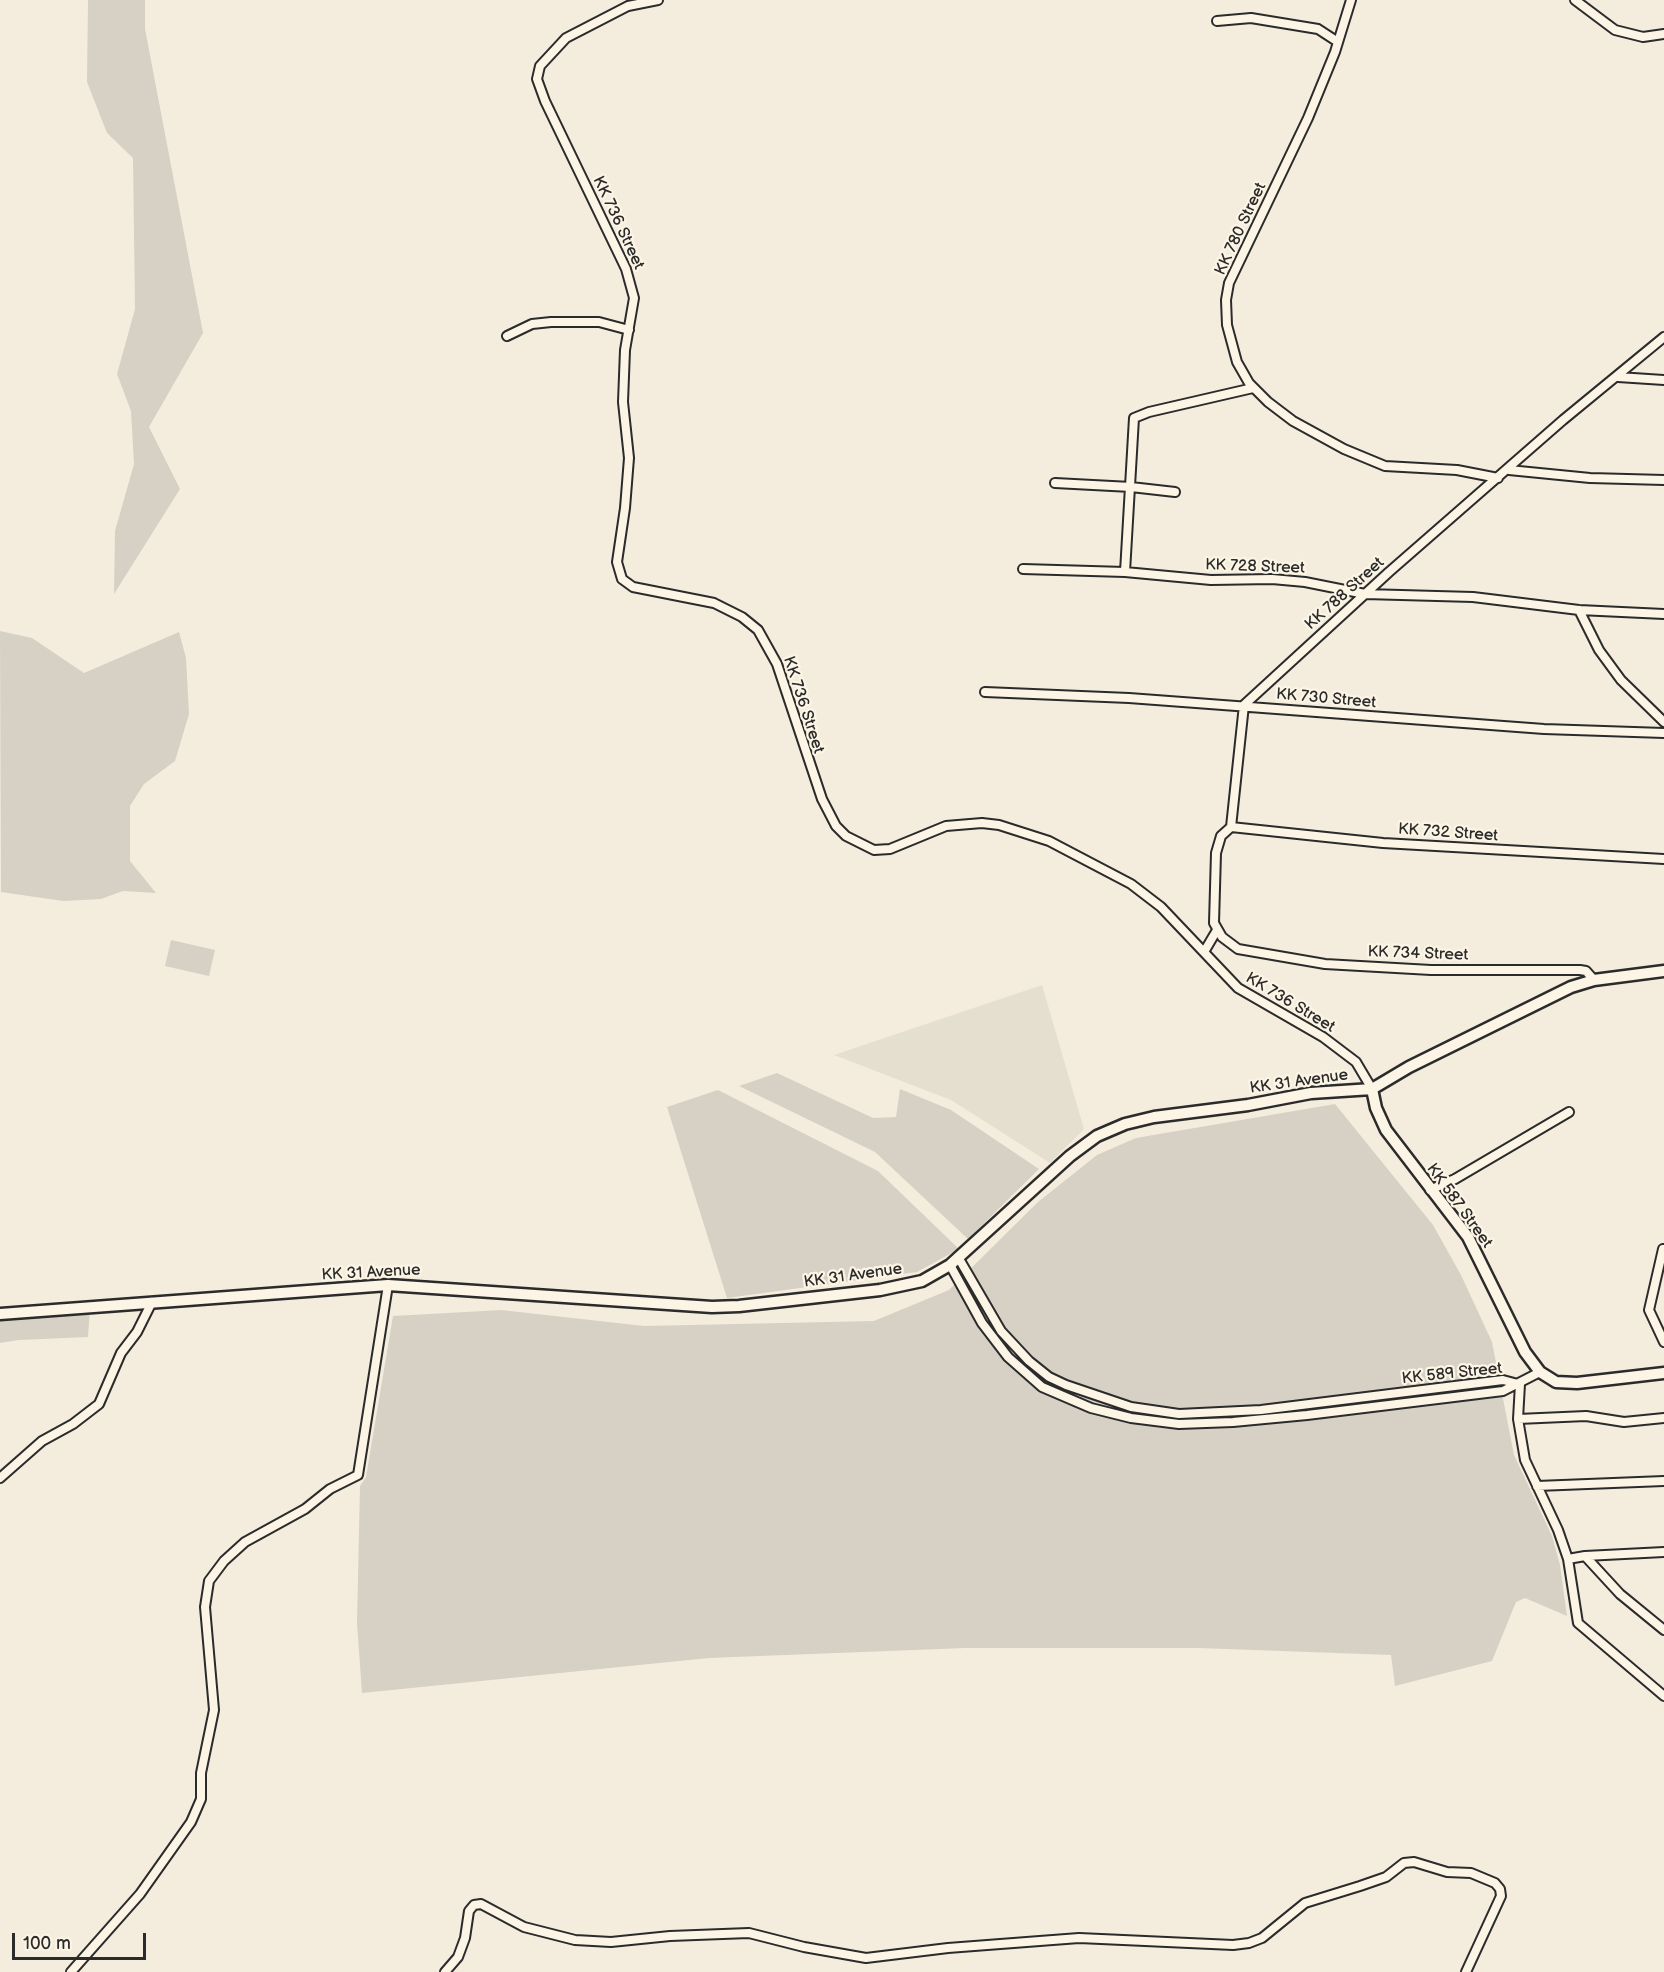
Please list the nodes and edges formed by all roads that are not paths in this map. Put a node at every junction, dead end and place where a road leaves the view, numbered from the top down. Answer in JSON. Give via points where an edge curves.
{"nodes":[{"id":1,"x":658,"y":0,"type":"edge"},
{"id":2,"x":1352,"y":0,"type":"edge"},
{"id":3,"x":1575,"y":0,"type":"edge"},
{"id":4,"x":1217,"y":21,"type":"dead end"},
{"id":5,"x":1664,"y":34,"type":"edge"},
{"id":6,"x":1338,"y":42,"type":"junction"},
{"id":7,"x":629,"y":330,"type":"junction"},
{"id":8,"x":507,"y":336,"type":"dead end"},
{"id":9,"x":1664,"y":337,"type":"edge"},
{"id":10,"x":1618,"y":377,"type":"junction"},
{"id":11,"x":1664,"y":380,"type":"edge"},
{"id":12,"x":1254,"y":388,"type":"junction"},
{"id":13,"x":1509,"y":470,"type":"junction"},
{"id":14,"x":1498,"y":478,"type":"junction"},
{"id":15,"x":1664,"y":480,"type":"edge"},
{"id":16,"x":1055,"y":483,"type":"dead end"},
{"id":17,"x":1131,"y":486,"type":"junction"},
{"id":18,"x":1175,"y":492,"type":"dead end"},
{"id":19,"x":1023,"y":569,"type":"dead end"},
{"id":20,"x":1125,"y":572,"type":"junction"},
{"id":21,"x":1365,"y":594,"type":"junction"},
{"id":22,"x":1580,"y":610,"type":"junction"},
{"id":23,"x":1664,"y":614,"type":"edge"},
{"id":24,"x":985,"y":692,"type":"dead end"},
{"id":25,"x":1244,"y":705,"type":"junction"},
{"id":26,"x":1664,"y":722,"type":"edge"},
{"id":27,"x":1664,"y":733,"type":"edge"},
{"id":28,"x":1231,"y":827,"type":"junction"},
{"id":29,"x":1664,"y":859,"type":"edge"},
{"id":30,"x":1217,"y":930,"type":"junction"},
{"id":31,"x":1204,"y":952,"type":"junction"},
{"id":32,"x":1664,"y":972,"type":"edge"},
{"id":33,"x":1594,"y":980,"type":"junction"},
{"id":34,"x":1372,"y":1089,"type":"junction"},
{"id":35,"x":1569,"y":1112,"type":"dead end"},
{"id":36,"x":1430,"y":1190,"type":"junction"},
{"id":37,"x":1663,"y":1249,"type":"edge"},
{"id":38,"x":954,"y":1261,"type":"junction"},
{"id":39,"x":388,"y":1285,"type":"junction"},
{"id":40,"x":152,"y":1302,"type":"junction"},
{"id":41,"x":0,"y":1314,"type":"edge"},
{"id":42,"x":1664,"y":1341,"type":"edge"},
{"id":43,"x":1540,"y":1372,"type":"junction"},
{"id":44,"x":1664,"y":1373,"type":"edge"},
{"id":45,"x":1520,"y":1384,"type":"junction"},
{"id":46,"x":1664,"y":1418,"type":"edge"},
{"id":47,"x":1518,"y":1419,"type":"junction"},
{"id":48,"x":0,"y":1478,"type":"edge"},
{"id":49,"x":1664,"y":1481,"type":"edge"},
{"id":50,"x":1537,"y":1486,"type":"junction"},
{"id":51,"x":1664,"y":1552,"type":"edge"},
{"id":52,"x":1585,"y":1556,"type":"junction"},
{"id":53,"x":1568,"y":1559,"type":"junction"},
{"id":54,"x":1664,"y":1630,"type":"edge"},
{"id":55,"x":1664,"y":1696,"type":"edge"},
{"id":56,"x":71,"y":1972,"type":"edge"},
{"id":57,"x":445,"y":1972,"type":"edge"},
{"id":58,"x":1466,"y":1972,"type":"edge"}],
"edges":[{"from":1,"to":7,"type":"street","name":"KK 736 Street","via":[[627,6],[566,38],[540,66],[537,79],[631,284],[634,298]]},
{"from":2,"to":6,"type":"street","name":"KK 780 Street"},
{"from":3,"to":5,"type":"street","via":[[1615,30],[1643,37]]},
{"from":4,"to":6,"type":"street","via":[[1251,18],[1318,29]]},
{"from":6,"to":12,"type":"street","name":"KK 780 Street","via":[[1308,118],[1229,283],[1226,300],[1230,342],[1243,375]]},
{"from":7,"to":8,"type":"street","via":[[599,322],[551,322],[532,324]]},
{"from":7,"to":31,"type":"street","name":"KK 736 Street","via":[[623,402],[629,458],[618,571],[633,587],[714,603],[758,630],[777,664],[822,799],[836,826],[846,836],[874,850],[903,846],[928,832],[964,824],[999,825],[1026,833],[1060,846],[1131,884],[1161,907]]},
{"from":9,"to":10,"type":"street","name":"KK 788 Street"},
{"from":10,"to":11,"type":"street"},
{"from":10,"to":13,"type":"street","name":"KK 788 Street"},
{"from":12,"to":14,"type":"street","name":"KK 780 Street","via":[[1308,430],[1385,466],[1457,470]]},
{"from":12,"to":17,"type":"street","via":[[1134,418]]},
{"from":13,"to":14,"type":"street","name":"KK 788 Street"},
{"from":13,"to":15,"type":"street"},
{"from":14,"to":21,"type":"street","name":"KK 788 Street"},
{"from":16,"to":17,"type":"street"},
{"from":17,"to":18,"type":"street"},
{"from":17,"to":20,"type":"street"},
{"from":19,"to":20,"type":"street","name":"KK 728 Street"},
{"from":20,"to":21,"type":"street","name":"KK 728 Street","via":[[1211,580],[1305,582]]},
{"from":21,"to":22,"type":"street","name":"KK 728 Street","via":[[1473,597]]},
{"from":21,"to":25,"type":"street","name":"KK 788 Street"},
{"from":22,"to":23,"type":"street","name":"KK 728 Street"},
{"from":22,"to":26,"type":"street","via":[[1599,650],[1621,680]]},
{"from":24,"to":25,"type":"street","name":"KK 730 Street"},
{"from":25,"to":27,"type":"street","name":"KK 730 Street","via":[[1544,729]]},
{"from":25,"to":28,"type":"street"},
{"from":28,"to":29,"type":"street","name":"KK 732 Street","via":[[1383,843]]},
{"from":28,"to":30,"type":"street","via":[[1221,836],[1216,853],[1213,910]]},
{"from":30,"to":31,"type":"street"},
{"from":30,"to":33,"type":"street","name":"KK 734 Street","via":[[1238,949],[1280,957],[1431,970],[1580,969]]},
{"from":31,"to":34,"type":"street","name":"KK 736 Street","via":[[1238,988],[1323,1037],[1356,1062]]},
{"from":32,"to":33,"type":"main road","name":"KK 31 Avenue"},
{"from":33,"to":34,"type":"main road","name":"KK 31 Avenue","via":[[1570,987]]},
{"from":34,"to":36,"type":"main road","name":"KK 587 Street","via":[[1386,1130]]},
{"from":34,"to":38,"type":"main road","name":"KK 31 Avenue","via":[[1311,1093],[1125,1124],[1097,1136],[1070,1156]]},
{"from":35,"to":36,"type":"street"},
{"from":36,"to":43,"type":"main road","name":"KK 587 Street","via":[[1468,1237],[1525,1352]]},
{"from":37,"to":42,"type":"street","via":[[1649,1310]]},
{"from":38,"to":39,"type":"main road","name":"KK 31 Avenue","via":[[922,1281],[880,1290],[740,1306]]},
{"from":38,"to":45,"type":"street","name":"KK 589 Street","via":[[996,1324],[1029,1361],[1066,1385],[1131,1407],[1179,1414],[1261,1410],[1503,1380]]},
{"from":38,"to":45,"type":"street","name":"KK 589 Street","via":[[982,1323],[1008,1357],[1042,1387],[1091,1408],[1131,1418],[1179,1424],[1233,1422],[1503,1391]]},
{"from":39,"to":40,"type":"main road","name":"KK 31 Avenue"},
{"from":39,"to":56,"type":"street","via":[[358,1475],[245,1542],[209,1581],[205,1607],[214,1710],[201,1773],[201,1799],[191,1822],[140,1894]]},
{"from":40,"to":41,"type":"main road","name":"KK 31 Avenue"},
{"from":40,"to":48,"type":"street","via":[[116,1363],[99,1404],[42,1441]]},
{"from":43,"to":44,"type":"main road","via":[[1556,1383]]},
{"from":43,"to":45,"type":"street"},
{"from":45,"to":47,"type":"street"},
{"from":46,"to":47,"type":"street","via":[[1624,1422],[1586,1416]]},
{"from":47,"to":50,"type":"street","via":[[1525,1460]]},
{"from":49,"to":50,"type":"street"},
{"from":50,"to":53,"type":"street"},
{"from":51,"to":52,"type":"street"},
{"from":52,"to":53,"type":"street"},
{"from":52,"to":54,"type":"street","via":[[1620,1594]]},
{"from":53,"to":55,"type":"street","via":[[1578,1623]]},
{"from":57,"to":58,"type":"street","via":[[458,1957],[469,1911],[481,1904],[524,1926],[575,1940],[611,1942],[749,1933],[866,1958],[948,1947],[1079,1938],[1233,1945],[1262,1938],[1305,1904],[1369,1883],[1404,1863],[1414,1862],[1471,1874],[1495,1883],[1500,1889],[1501,1896]]}]}
